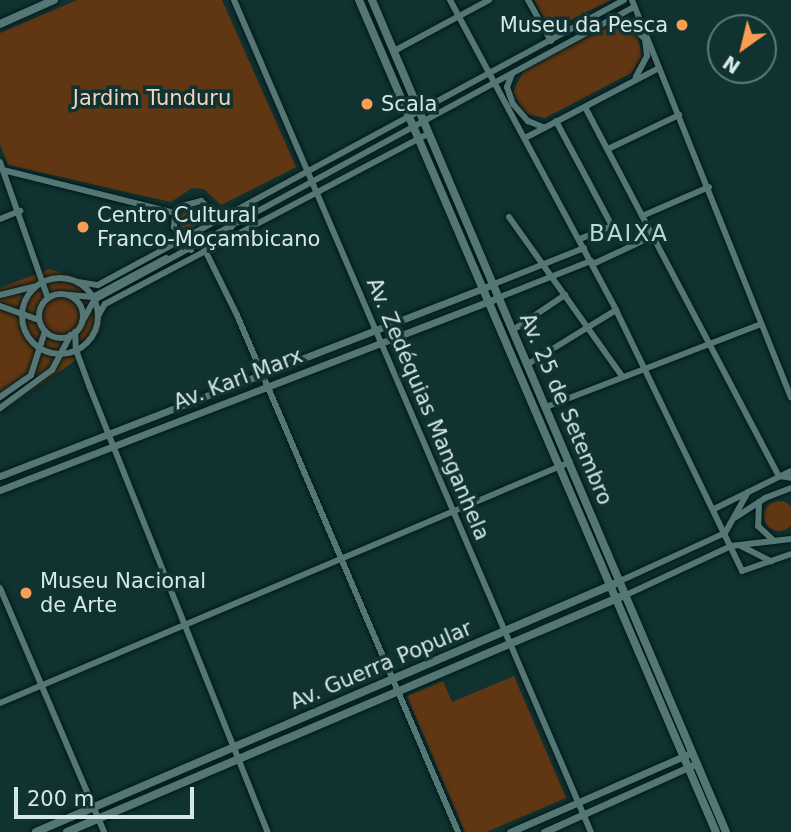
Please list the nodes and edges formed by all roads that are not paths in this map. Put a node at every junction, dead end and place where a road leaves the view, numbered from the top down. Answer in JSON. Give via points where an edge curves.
{"nodes":[{"id":1,"x":54,"y":0,"type":"edge"},
{"id":2,"x":234,"y":0,"type":"edge"},
{"id":3,"x":359,"y":0,"type":"edge"},
{"id":4,"x":372,"y":0,"type":"edge"},
{"id":5,"x":450,"y":0,"type":"edge"},
{"id":6,"x":489,"y":0,"type":"edge"},
{"id":7,"x":528,"y":0,"type":"edge"},
{"id":8,"x":624,"y":0,"type":"edge"},
{"id":9,"x":633,"y":4,"type":"edge"},
{"id":10,"x":460,"y":17,"type":"junction"},
{"id":11,"x":602,"y":23,"type":"junction"},
{"id":12,"x":0,"y":24,"type":"edge"},
{"id":13,"x":550,"y":40,"type":"junction"},
{"id":14,"x":555,"y":49,"type":"junction"},
{"id":15,"x":394,"y":51,"type":"junction"},
{"id":16,"x":659,"y":68,"type":"junction"},
{"id":17,"x":490,"y":73,"type":"junction"},
{"id":18,"x":513,"y":73,"type":"junction"},
{"id":19,"x":633,"y":82,"type":"junction"},
{"id":20,"x":495,"y":83,"type":"junction"},
{"id":21,"x":585,"y":107,"type":"junction"},
{"id":22,"x":679,"y":115,"type":"junction"},
{"id":23,"x":422,"y":117,"type":"junction"},
{"id":24,"x":556,"y":121,"type":"junction"},
{"id":25,"x":411,"y":123,"type":"junction"},
{"id":26,"x":545,"y":128,"type":"junction"},
{"id":27,"x":429,"y":133,"type":"junction"},
{"id":28,"x":418,"y":138,"type":"junction"},
{"id":29,"x":525,"y":138,"type":"junction"},
{"id":30,"x":608,"y":149,"type":"junction"},
{"id":31,"x":0,"y":162,"type":"edge"},
{"id":32,"x":3,"y":170,"type":"junction"},
{"id":33,"x":306,"y":172,"type":"junction"},
{"id":34,"x":312,"y":184,"type":"junction"},
{"id":35,"x":709,"y":187,"type":"junction"},
{"id":36,"x":20,"y":211,"type":"junction"},
{"id":37,"x":175,"y":213,"type":"junction"},
{"id":38,"x":642,"y":216,"type":"junction"},
{"id":39,"x":509,"y":217,"type":"dead end"},
{"id":40,"x":0,"y":219,"type":"edge"},
{"id":41,"x":222,"y":219,"type":"junction"},
{"id":42,"x":230,"y":226,"type":"junction"},
{"id":43,"x":653,"y":236,"type":"junction"},
{"id":44,"x":579,"y":239,"type":"junction"},
{"id":45,"x":181,"y":240,"type":"junction"},
{"id":46,"x":204,"y":247,"type":"junction"},
{"id":47,"x":189,"y":248,"type":"junction"},
{"id":48,"x":584,"y":248,"type":"junction"},
{"id":49,"x":592,"y":262,"type":"junction"},
{"id":50,"x":543,"y":264,"type":"junction"},
{"id":51,"x":552,"y":277,"type":"junction"},
{"id":52,"x":45,"y":280,"type":"junction"},
{"id":53,"x":78,"y":282,"type":"junction"},
{"id":54,"x":494,"y":284,"type":"junction"},
{"id":55,"x":36,"y":286,"type":"junction"},
{"id":56,"x":483,"y":288,"type":"junction"},
{"id":57,"x":0,"y":295,"type":"edge"},
{"id":58,"x":69,"y":295,"type":"junction"},
{"id":59,"x":565,"y":295,"type":"junction"},
{"id":60,"x":500,"y":297,"type":"junction"},
{"id":61,"x":48,"y":298,"type":"junction"},
{"id":62,"x":94,"y":299,"type":"junction"},
{"id":63,"x":489,"y":301,"type":"junction"},
{"id":64,"x":0,"y":306,"type":"edge"},
{"id":65,"x":616,"y":310,"type":"junction"},
{"id":66,"x":22,"y":313,"type":"junction"},
{"id":67,"x":98,"y":317,"type":"junction"},
{"id":68,"x":39,"y":320,"type":"junction"},
{"id":69,"x":82,"y":322,"type":"junction"},
{"id":70,"x":761,"y":324,"type":"junction"},
{"id":71,"x":588,"y":328,"type":"junction"},
{"id":72,"x":375,"y":330,"type":"junction"},
{"id":73,"x":513,"y":330,"type":"junction"},
{"id":74,"x":45,"y":331,"type":"junction"},
{"id":75,"x":73,"y":334,"type":"junction"},
{"id":76,"x":380,"y":342,"type":"junction"},
{"id":77,"x":711,"y":343,"type":"junction"},
{"id":78,"x":42,"y":349,"type":"junction"},
{"id":79,"x":76,"y":350,"type":"junction"},
{"id":80,"x":64,"y":354,"type":"junction"},
{"id":81,"x":528,"y":364,"type":"junction"},
{"id":82,"x":645,"y":369,"type":"junction"},
{"id":83,"x":262,"y":374,"type":"junction"},
{"id":84,"x":622,"y":376,"type":"junction"},
{"id":85,"x":267,"y":386,"type":"junction"},
{"id":86,"x":0,"y":397,"type":"edge"},
{"id":87,"x":791,"y":397,"type":"edge"},
{"id":88,"x":546,"y":407,"type":"junction"},
{"id":89,"x":0,"y":408,"type":"edge"},
{"id":90,"x":110,"y":435,"type":"junction"},
{"id":91,"x":114,"y":446,"type":"junction"},
{"id":92,"x":570,"y":462,"type":"junction"},
{"id":93,"x":560,"y":466,"type":"junction"},
{"id":94,"x":791,"y":471,"type":"edge"},
{"id":95,"x":0,"y":476,"type":"edge"},
{"id":96,"x":779,"y":476,"type":"junction"},
{"id":97,"x":791,"y":478,"type":"edge"},
{"id":98,"x":791,"y":488,"type":"edge"},
{"id":99,"x":0,"y":490,"type":"edge"},
{"id":100,"x":748,"y":492,"type":"junction"},
{"id":101,"x":778,"y":492,"type":"junction"},
{"id":102,"x":791,"y":495,"type":"edge"},
{"id":103,"x":759,"y":502,"type":"junction"},
{"id":104,"x":714,"y":509,"type":"junction"},
{"id":105,"x":452,"y":513,"type":"junction"},
{"id":106,"x":732,"y":521,"type":"junction"},
{"id":107,"x":725,"y":533,"type":"junction"},
{"id":108,"x":791,"y":539,"type":"edge"},
{"id":109,"x":776,"y":542,"type":"junction"},
{"id":110,"x":731,"y":546,"type":"junction"},
{"id":111,"x":741,"y":546,"type":"junction"},
{"id":112,"x":791,"y":554,"type":"edge"},
{"id":113,"x":340,"y":558,"type":"junction"},
{"id":114,"x":772,"y":561,"type":"junction"},
{"id":115,"x":620,"y":581,"type":"junction"},
{"id":116,"x":610,"y":585,"type":"junction"},
{"id":117,"x":0,"y":588,"type":"edge"},
{"id":118,"x":626,"y":595,"type":"junction"},
{"id":119,"x":616,"y":598,"type":"junction"},
{"id":120,"x":185,"y":627,"type":"junction"},
{"id":121,"x":505,"y":630,"type":"junction"},
{"id":122,"x":510,"y":641,"type":"junction"},
{"id":123,"x":391,"y":678,"type":"junction"},
{"id":124,"x":42,"y":685,"type":"junction"},
{"id":125,"x":396,"y":689,"type":"junction"},
{"id":126,"x":0,"y":703,"type":"edge"},
{"id":127,"x":233,"y":748,"type":"junction"},
{"id":128,"x":687,"y":754,"type":"junction"},
{"id":129,"x":237,"y":758,"type":"junction"},
{"id":130,"x":692,"y":765,"type":"junction"},
{"id":131,"x":578,"y":802,"type":"junction"},
{"id":132,"x":93,"y":809,"type":"junction"},
{"id":133,"x":583,"y":815,"type":"junction"},
{"id":134,"x":98,"y":818,"type":"junction"},
{"id":135,"x":36,"y":832,"type":"edge"},
{"id":136,"x":67,"y":832,"type":"edge"},
{"id":137,"x":104,"y":832,"type":"edge"},
{"id":138,"x":268,"y":832,"type":"edge"},
{"id":139,"x":458,"y":832,"type":"edge"},
{"id":140,"x":510,"y":832,"type":"edge"},
{"id":141,"x":544,"y":832,"type":"edge"},
{"id":142,"x":591,"y":832,"type":"edge"},
{"id":143,"x":716,"y":832,"type":"edge"},
{"id":144,"x":726,"y":832,"type":"edge"}],
"edges":[{"from":1,"to":12,"type":"main road"},
{"from":2,"to":33,"type":"street","name":"Av. Zedéquias Manganhela"},
{"from":3,"to":25,"type":"main road"},
{"from":4,"to":15,"type":"main road","name":"Av. 25 de Setembro"},
{"from":5,"to":10,"type":"street"},
{"from":6,"to":10,"type":"street"},
{"from":7,"to":13,"type":"street"},
{"from":8,"to":13,"type":"street"},
{"from":9,"to":11,"type":"street"},
{"from":9,"to":16,"type":"street"},
{"from":10,"to":15,"type":"street"},
{"from":10,"to":17,"type":"street"},
{"from":11,"to":14,"type":"street"},
{"from":11,"to":19,"type":"street","via":[[628,23],[645,38],[645,65]]},
{"from":13,"to":14,"type":"street"},
{"from":13,"to":17,"type":"street"},
{"from":14,"to":18,"type":"street"},
{"from":15,"to":23,"type":"main road","name":"Av. 25 de Setembro"},
{"from":16,"to":19,"type":"street"},
{"from":16,"to":22,"type":"street"},
{"from":17,"to":20,"type":"street"},
{"from":17,"to":23,"type":"street"},
{"from":18,"to":20,"type":"street"},
{"from":18,"to":26,"type":"street","via":[[507,87],[513,104],[527,121]]},
{"from":19,"to":21,"type":"street"},
{"from":20,"to":23,"type":"street"},
{"from":20,"to":29,"type":"street"},
{"from":21,"to":24,"type":"street"},
{"from":21,"to":30,"type":"street"},
{"from":22,"to":30,"type":"street"},
{"from":22,"to":35,"type":"street"},
{"from":23,"to":25,"type":"street"},
{"from":23,"to":25,"type":"street"},
{"from":23,"to":27,"type":"main road","name":"Av. 25 de Setembro"},
{"from":24,"to":26,"type":"street"},
{"from":24,"to":44,"type":"street","via":[[612,226]]},
{"from":25,"to":28,"type":"main road"},
{"from":25,"to":33,"type":"street"},
{"from":25,"to":34,"type":"street"},
{"from":26,"to":29,"type":"street"},
{"from":27,"to":28,"type":"street"},
{"from":27,"to":54,"type":"main road","name":"Av. 25 de Setembro"},
{"from":28,"to":34,"type":"street"},
{"from":28,"to":56,"type":"main road"},
{"from":29,"to":44,"type":"street"},
{"from":30,"to":38,"type":"street"},
{"from":31,"to":32,"type":"street"},
{"from":32,"to":36,"type":"street"},
{"from":32,"to":37,"type":"street"},
{"from":33,"to":34,"type":"street","name":"Av. Zedéquias Manganhela"},
{"from":33,"to":41,"type":"street"},
{"from":34,"to":42,"type":"street"},
{"from":34,"to":46,"type":"street"},
{"from":34,"to":72,"type":"street","name":"Av. Zedéquias Manganhela"},
{"from":35,"to":38,"type":"street"},
{"from":35,"to":70,"type":"street"},
{"from":36,"to":40,"type":"street"},
{"from":36,"to":52,"type":"street"},
{"from":37,"to":41,"type":"street","via":[[201,201]]},
{"from":37,"to":45,"type":"street","via":[[174,227]]},
{"from":38,"to":43,"type":"street"},
{"from":39,"to":50,"type":"street"},
{"from":41,"to":42,"type":"street"},
{"from":41,"to":45,"type":"street"},
{"from":42,"to":46,"type":"street"},
{"from":42,"to":47,"type":"street"},
{"from":43,"to":49,"type":"street"},
{"from":43,"to":77,"type":"street"},
{"from":44,"to":48,"type":"street"},
{"from":45,"to":47,"type":"street"},
{"from":45,"to":53,"type":"street","via":[[98,285]]},
{"from":46,"to":47,"type":"street"},
{"from":46,"to":67,"type":"street","via":[[106,304]]},
{"from":46,"to":83,"type":"street"},
{"from":47,"to":62,"type":"street"},
{"from":48,"to":49,"type":"street"},
{"from":48,"to":50,"type":"street"},
{"from":49,"to":51,"type":"street"},
{"from":49,"to":65,"type":"street"},
{"from":50,"to":51,"type":"street"},
{"from":50,"to":54,"type":"street"},
{"from":51,"to":59,"type":"street"},
{"from":51,"to":60,"type":"street"},
{"from":52,"to":53,"type":"street"},
{"from":52,"to":55,"type":"street"},
{"from":52,"to":61,"type":"street"},
{"from":53,"to":62,"type":"street"},
{"from":54,"to":56,"type":"street","name":"Av. Karl Marx"},
{"from":54,"to":60,"type":"main road","name":"Av. 25 de Setembro"},
{"from":55,"to":57,"type":"street"},
{"from":55,"to":66,"type":"street"},
{"from":56,"to":63,"type":"main road","name":"Av. 25 de Setembro"},
{"from":56,"to":72,"type":"street","name":"Av. Karl Marx"},
{"from":58,"to":61,"type":"street"},
{"from":58,"to":62,"type":"street"},
{"from":58,"to":69,"type":"street","via":[[82,309]]},
{"from":59,"to":71,"type":"street"},
{"from":59,"to":73,"type":"street"},
{"from":60,"to":63,"type":"street","name":"Av. Karl Marx"},
{"from":60,"to":73,"type":"main road","name":"Av. 25 de Setembro"},
{"from":61,"to":68,"type":"street","via":[[40,307]]},
{"from":62,"to":67,"type":"street"},
{"from":62,"to":69,"type":"street"},
{"from":63,"to":76,"type":"street","name":"Av. Karl Marx"},
{"from":63,"to":93,"type":"main road","name":"Av. 25 de Setembro"},
{"from":64,"to":66,"type":"street"},
{"from":65,"to":71,"type":"street"},
{"from":65,"to":82,"type":"street"},
{"from":66,"to":68,"type":"street"},
{"from":66,"to":78,"type":"street","via":[[26,334]]},
{"from":67,"to":79,"type":"street","via":[[94,333]]},
{"from":68,"to":74,"type":"street"},
{"from":69,"to":75,"type":"street"},
{"from":70,"to":77,"type":"street"},
{"from":70,"to":87,"type":"street"},
{"from":71,"to":81,"type":"street"},
{"from":71,"to":84,"type":"street"},
{"from":72,"to":76,"type":"street","name":"Av. Zedéquias Manganhela"},
{"from":72,"to":83,"type":"street","name":"Av. Karl Marx"},
{"from":73,"to":81,"type":"main road","name":"Av. 25 de Setembro"},
{"from":74,"to":75,"type":"street","via":[[57,337]]},
{"from":74,"to":78,"type":"street"},
{"from":75,"to":79,"type":"street"},
{"from":75,"to":80,"type":"street"},
{"from":76,"to":85,"type":"street","name":"Av. Karl Marx"},
{"from":76,"to":105,"type":"street","name":"Av. Zedéquias Manganhela"},
{"from":77,"to":82,"type":"street"},
{"from":77,"to":96,"type":"street"},
{"from":78,"to":80,"type":"street"},
{"from":78,"to":86,"type":"street","via":[[31,375]]},
{"from":79,"to":80,"type":"street"},
{"from":79,"to":90,"type":"street"},
{"from":80,"to":89,"type":"street","via":[[47,375]]},
{"from":81,"to":88,"type":"main road","name":"Av. 25 de Setembro"},
{"from":82,"to":84,"type":"street"},
{"from":82,"to":104,"type":"street"},
{"from":83,"to":85,"type":"street"},
{"from":83,"to":90,"type":"street","name":"Av. Karl Marx"},
{"from":84,"to":88,"type":"street"},
{"from":85,"to":91,"type":"street","name":"Av. Karl Marx"},
{"from":85,"to":113,"type":"street"},
{"from":88,"to":92,"type":"main road","name":"Av. 25 de Setembro"},
{"from":90,"to":91,"type":"street"},
{"from":90,"to":95,"type":"street","name":"Av. Karl Marx"},
{"from":91,"to":99,"type":"street","name":"Av. Karl Marx"},
{"from":91,"to":120,"type":"street"},
{"from":92,"to":93,"type":"street"},
{"from":92,"to":115,"type":"main road","name":"Av. 25 de Setembro"},
{"from":93,"to":105,"type":"street"},
{"from":93,"to":116,"type":"main road","name":"Av. 25 de Setembro"},
{"from":94,"to":96,"type":"street"},
{"from":96,"to":97,"type":"street"},
{"from":96,"to":100,"type":"street"},
{"from":98,"to":101,"type":"street"},
{"from":100,"to":104,"type":"street"},
{"from":100,"to":106,"type":"street"},
{"from":101,"to":102,"type":"street"},
{"from":101,"to":103,"type":"street"},
{"from":103,"to":106,"type":"street"},
{"from":103,"to":109,"type":"street","via":[[758,526]]},
{"from":104,"to":107,"type":"street"},
{"from":105,"to":113,"type":"street"},
{"from":105,"to":121,"type":"street","name":"Av. Zedéquias Manganhela"},
{"from":106,"to":107,"type":"street"},
{"from":107,"to":110,"type":"street"},
{"from":107,"to":115,"type":"street","name":"Av. Guerra Popular"},
{"from":108,"to":109,"type":"street","name":"Av. Guerra Popular"},
{"from":109,"to":111,"type":"street","name":"Av. Guerra Popular"},
{"from":110,"to":111,"type":"street","name":"Av. Guerra Popular"},
{"from":110,"to":114,"type":"street","via":[[742,571]]},
{"from":110,"to":118,"type":"street","name":"Av. Guerra Popular"},
{"from":111,"to":114,"type":"street","name":"Av. Guerra Popular"},
{"from":112,"to":114,"type":"street"},
{"from":113,"to":120,"type":"street"},
{"from":113,"to":123,"type":"street"},
{"from":115,"to":116,"type":"main road","name":"Av. Guerra Popular"},
{"from":115,"to":118,"type":"main road","name":"Av. 25 de Setembro"},
{"from":116,"to":119,"type":"main road","name":"Av. 25 de Setembro"},
{"from":116,"to":121,"type":"main road","name":"Av. Guerra Popular"},
{"from":117,"to":124,"type":"street"},
{"from":118,"to":119,"type":"main road","name":"Av. Guerra Popular"},
{"from":118,"to":128,"type":"main road","name":"Av. 25 de Setembro"},
{"from":119,"to":122,"type":"main road","name":"Av. Guerra Popular"},
{"from":119,"to":128,"type":"main road","name":"Av. 25 de Setembro"},
{"from":120,"to":124,"type":"street"},
{"from":120,"to":127,"type":"street"},
{"from":121,"to":122,"type":"street","name":"Av. Zedéquias Manganhela"},
{"from":121,"to":123,"type":"main road","name":"Av. Guerra Popular"},
{"from":122,"to":125,"type":"main road","name":"Av. Guerra Popular"},
{"from":122,"to":131,"type":"street","name":"Av. Zedéquias Manganhela"},
{"from":123,"to":125,"type":"street"},
{"from":123,"to":127,"type":"main road","name":"Av. Guerra Popular"},
{"from":124,"to":126,"type":"street"},
{"from":124,"to":132,"type":"street"},
{"from":125,"to":129,"type":"main road","name":"Av. Guerra Popular"},
{"from":125,"to":139,"type":"street"},
{"from":127,"to":129,"type":"street"},
{"from":127,"to":132,"type":"main road","name":"Av. Guerra Popular"},
{"from":128,"to":130,"type":"main road","name":"Av. 25 de Setembro"},
{"from":128,"to":131,"type":"street"},
{"from":129,"to":134,"type":"main road","name":"Av. Guerra Popular"},
{"from":129,"to":138,"type":"street"},
{"from":130,"to":133,"type":"street"},
{"from":130,"to":143,"type":"main road","name":"Av. 25 de Setembro"},
{"from":130,"to":144,"type":"main road","name":"Av. 25 de Setembro"},
{"from":131,"to":133,"type":"street","name":"Av. Zedéquias Manganhela"},
{"from":131,"to":140,"type":"street"},
{"from":132,"to":134,"type":"street"},
{"from":132,"to":135,"type":"main road","name":"Av. Guerra Popular"},
{"from":133,"to":141,"type":"street"},
{"from":133,"to":142,"type":"street","name":"Av. Zedéquias Manganhela"},
{"from":134,"to":136,"type":"main road","name":"Av. Guerra Popular"},
{"from":134,"to":137,"type":"street"}]}
